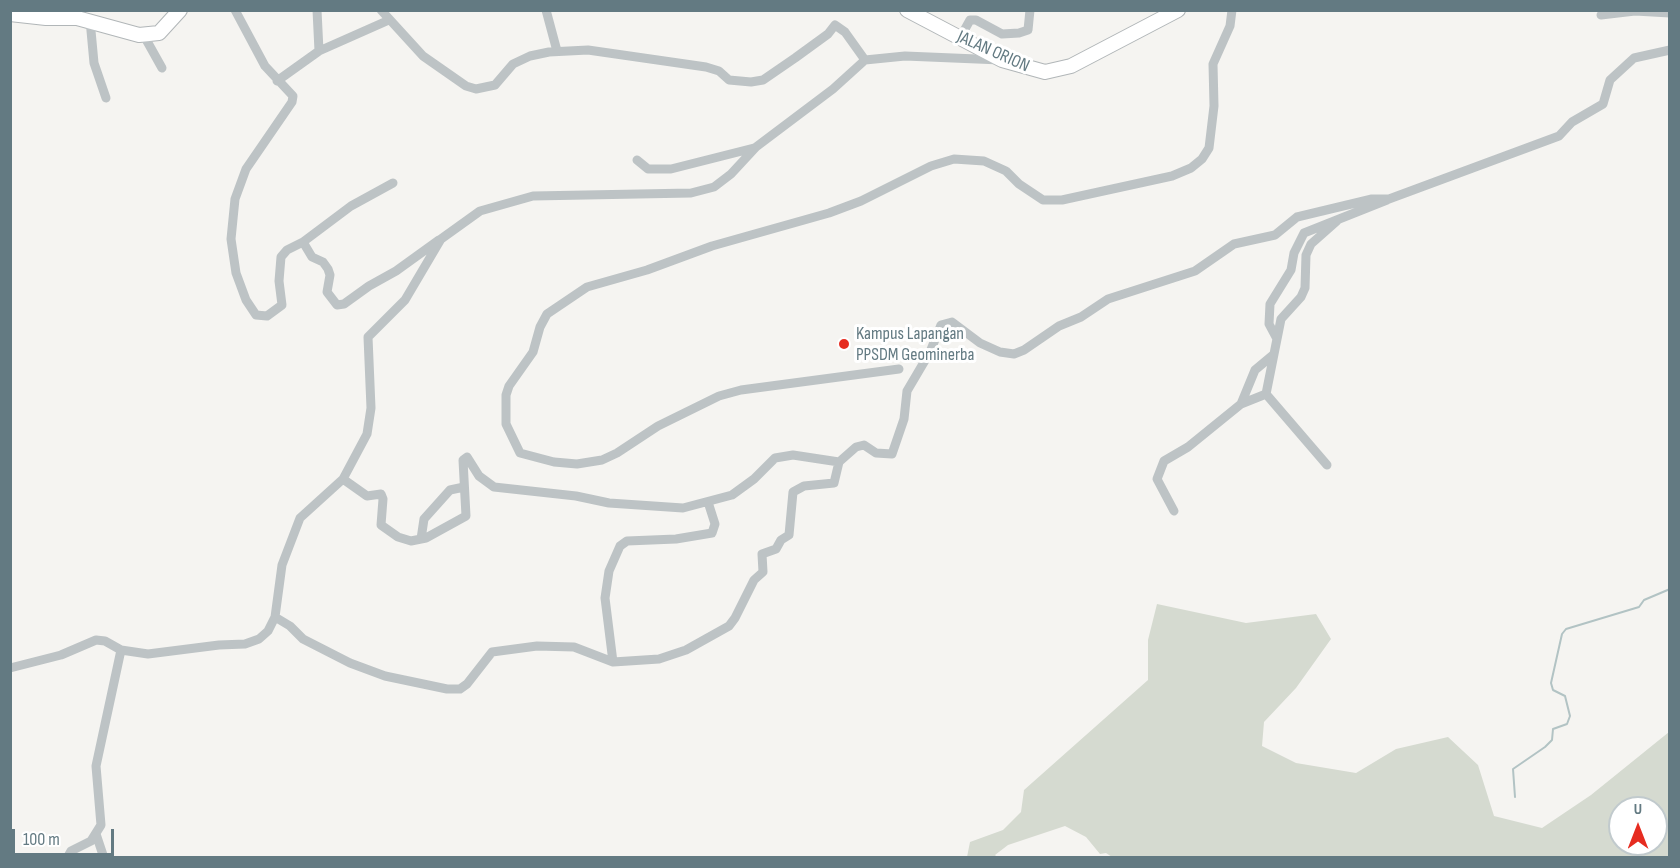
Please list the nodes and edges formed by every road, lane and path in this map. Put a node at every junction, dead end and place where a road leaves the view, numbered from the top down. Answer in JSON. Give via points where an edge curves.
{"nodes":[{"id":1,"x":180,"y":10,"type":"edge"},
{"id":2,"x":235,"y":10,"type":"edge"},
{"id":3,"x":317,"y":10,"type":"edge"},
{"id":4,"x":381,"y":10,"type":"edge"},
{"id":5,"x":546,"y":10,"type":"edge"},
{"id":6,"x":907,"y":10,"type":"edge"},
{"id":7,"x":1030,"y":10,"type":"edge"},
{"id":8,"x":1178,"y":10,"type":"edge"},
{"id":9,"x":1232,"y":10,"type":"edge"},
{"id":10,"x":1670,"y":13,"type":"edge"},
{"id":11,"x":10,"y":14,"type":"edge"},
{"id":12,"x":52,"y":14,"type":"edge"},
{"id":13,"x":1601,"y":15,"type":"dead end"},
{"id":14,"x":90,"y":20,"type":"junction"},
{"id":15,"x":389,"y":20,"type":"junction"},
{"id":16,"x":143,"y":34,"type":"junction"},
{"id":17,"x":960,"y":38,"type":"junction"},
{"id":18,"x":1670,"y":50,"type":"edge"},
{"id":19,"x":319,"y":51,"type":"junction"},
{"id":20,"x":557,"y":51,"type":"junction"},
{"id":21,"x":865,"y":60,"type":"junction"},
{"id":22,"x":1002,"y":60,"type":"junction"},
{"id":23,"x":162,"y":68,"type":"dead end"},
{"id":24,"x":277,"y":81,"type":"junction"},
{"id":25,"x":106,"y":98,"type":"dead end"},
{"id":26,"x":756,"y":147,"type":"junction"},
{"id":27,"x":637,"y":160,"type":"dead end"},
{"id":28,"x":393,"y":183,"type":"dead end"},
{"id":29,"x":1389,"y":199,"type":"junction"},
{"id":30,"x":1337,"y":221,"type":"junction"},
{"id":31,"x":441,"y":239,"type":"junction"},
{"id":32,"x":303,"y":242,"type":"junction"},
{"id":33,"x":1293,"y":261,"type":"junction"},
{"id":34,"x":1305,"y":281,"type":"junction"},
{"id":35,"x":1277,"y":339,"type":"junction"},
{"id":36,"x":1273,"y":355,"type":"junction"},
{"id":37,"x":899,"y":369,"type":"dead end"},
{"id":38,"x":1266,"y":394,"type":"junction"},
{"id":39,"x":1241,"y":404,"type":"junction"},
{"id":40,"x":839,"y":462,"type":"junction"},
{"id":41,"x":1327,"y":465,"type":"dead end"},
{"id":42,"x":344,"y":479,"type":"junction"},
{"id":43,"x":464,"y":488,"type":"junction"},
{"id":44,"x":708,"y":502,"type":"junction"},
{"id":45,"x":1174,"y":511,"type":"dead end"},
{"id":46,"x":421,"y":539,"type":"junction"},
{"id":47,"x":275,"y":617,"type":"junction"},
{"id":48,"x":121,"y":651,"type":"junction"},
{"id":49,"x":613,"y":662,"type":"junction"},
{"id":50,"x":10,"y":668,"type":"edge"},
{"id":51,"x":96,"y":834,"type":"junction"},
{"id":52,"x":67,"y":858,"type":"edge"},
{"id":53,"x":104,"y":858,"type":"edge"}],
"edges":[{"from":1,"to":16,"type":"highway","via":[[159,33]]},
{"from":2,"to":24,"type":"street","via":[[258,55]]},
{"from":3,"to":19,"type":"street"},
{"from":4,"to":15,"type":"street"},
{"from":5,"to":20,"type":"street"},
{"from":6,"to":17,"type":"highway","name":"JALAN ORION"},
{"from":7,"to":17,"type":"street","via":[[1026,31],[1002,34],[970,20]]},
{"from":8,"to":22,"type":"highway","name":"JALAN ORION","via":[[1071,66],[1045,72]]},
{"from":9,"to":37,"type":"street","via":[[1230,26],[1213,64],[1209,148],[1191,168],[1172,176],[1062,200],[1043,200],[1006,171],[984,161],[954,159],[829,213],[587,287],[547,314],[533,352],[509,386],[506,424],[520,453],[577,464],[617,453],[658,426],[719,396]]},
{"from":10,"to":13,"type":"street","via":[[1635,11]]},
{"from":11,"to":12,"type":"highway"},
{"from":12,"to":14,"type":"highway"},
{"from":14,"to":16,"type":"highway"},
{"from":14,"to":25,"type":"street","via":[[94,63]]},
{"from":15,"to":19,"type":"street"},
{"from":15,"to":20,"type":"street","via":[[423,56],[476,89],[495,85],[513,64],[530,56]]},
{"from":16,"to":23,"type":"street"},
{"from":17,"to":22,"type":"highway","name":"JALAN ORION"},
{"from":18,"to":29,"type":"street","via":[[1634,58],[1610,80],[1603,104],[1572,122],[1559,136]]},
{"from":19,"to":24,"type":"street"},
{"from":20,"to":21,"type":"street","via":[[588,50],[706,67],[729,80],[751,82],[763,80],[835,25],[845,32]]},
{"from":21,"to":22,"type":"street","via":[[905,56]]},
{"from":21,"to":26,"type":"street"},
{"from":24,"to":32,"type":"street","via":[[293,96],[292,102],[246,169],[238,185],[232,216],[236,273],[256,315],[272,314],[282,305],[281,257]]},
{"from":26,"to":27,"type":"street","via":[[670,169],[648,169]]},
{"from":26,"to":31,"type":"street","via":[[714,187],[691,193],[533,196],[480,210]]},
{"from":28,"to":32,"type":"street","via":[[344,211]]},
{"from":29,"to":30,"type":"street"},
{"from":29,"to":40,"type":"street","via":[[1372,199],[1297,217],[1275,235],[1234,244],[1195,271],[1108,298],[1014,354],[990,349],[952,322],[945,323],[907,391],[904,419],[891,454],[876,453],[864,445]]},
{"from":30,"to":33,"type":"street","via":[[1304,233]]},
{"from":30,"to":34,"type":"street","via":[[1311,244]]},
{"from":31,"to":32,"type":"street","via":[[337,305],[327,292],[328,269],[312,257]]},
{"from":31,"to":42,"type":"street","via":[[405,300],[368,337],[370,422],[363,446]]},
{"from":33,"to":34,"type":"street"},
{"from":33,"to":35,"type":"street","via":[[1270,304],[1269,324]]},
{"from":34,"to":35,"type":"street","via":[[1301,297],[1281,319]]},
{"from":35,"to":36,"type":"street"},
{"from":36,"to":38,"type":"street"},
{"from":36,"to":39,"type":"street","via":[[1256,370]]},
{"from":38,"to":39,"type":"street"},
{"from":38,"to":41,"type":"street"},
{"from":39,"to":45,"type":"street","via":[[1164,462],[1158,483]]},
{"from":40,"to":44,"type":"street","via":[[793,455],[775,458],[732,495]]},
{"from":40,"to":49,"type":"street","via":[[834,483],[804,486],[793,492],[789,536],[776,549],[762,554],[763,572],[754,580],[729,626],[686,650],[659,659]]},
{"from":42,"to":46,"type":"street","via":[[367,496],[381,494],[379,521],[385,530],[411,541]]},
{"from":42,"to":47,"type":"street","via":[[300,518],[282,565]]},
{"from":43,"to":44,"type":"street","via":[[463,460],[467,458],[479,476],[494,487],[576,495],[609,503],[683,508]]},
{"from":43,"to":46,"type":"street","via":[[450,490],[424,519]]},
{"from":43,"to":46,"type":"street","via":[[466,516]]},
{"from":44,"to":49,"type":"street","via":[[715,525],[712,533],[627,541],[620,546],[609,571],[605,598]]},
{"from":47,"to":48,"type":"street","via":[[268,631],[245,644],[148,654]]},
{"from":47,"to":49,"type":"street","via":[[303,639],[350,663],[385,676],[447,689],[460,689],[467,684],[492,652],[537,646],[574,647]]},
{"from":48,"to":50,"type":"street","via":[[96,640]]},
{"from":48,"to":51,"type":"street","via":[[96,766],[101,825]]},
{"from":51,"to":52,"type":"street"},
{"from":51,"to":53,"type":"street"}]}
